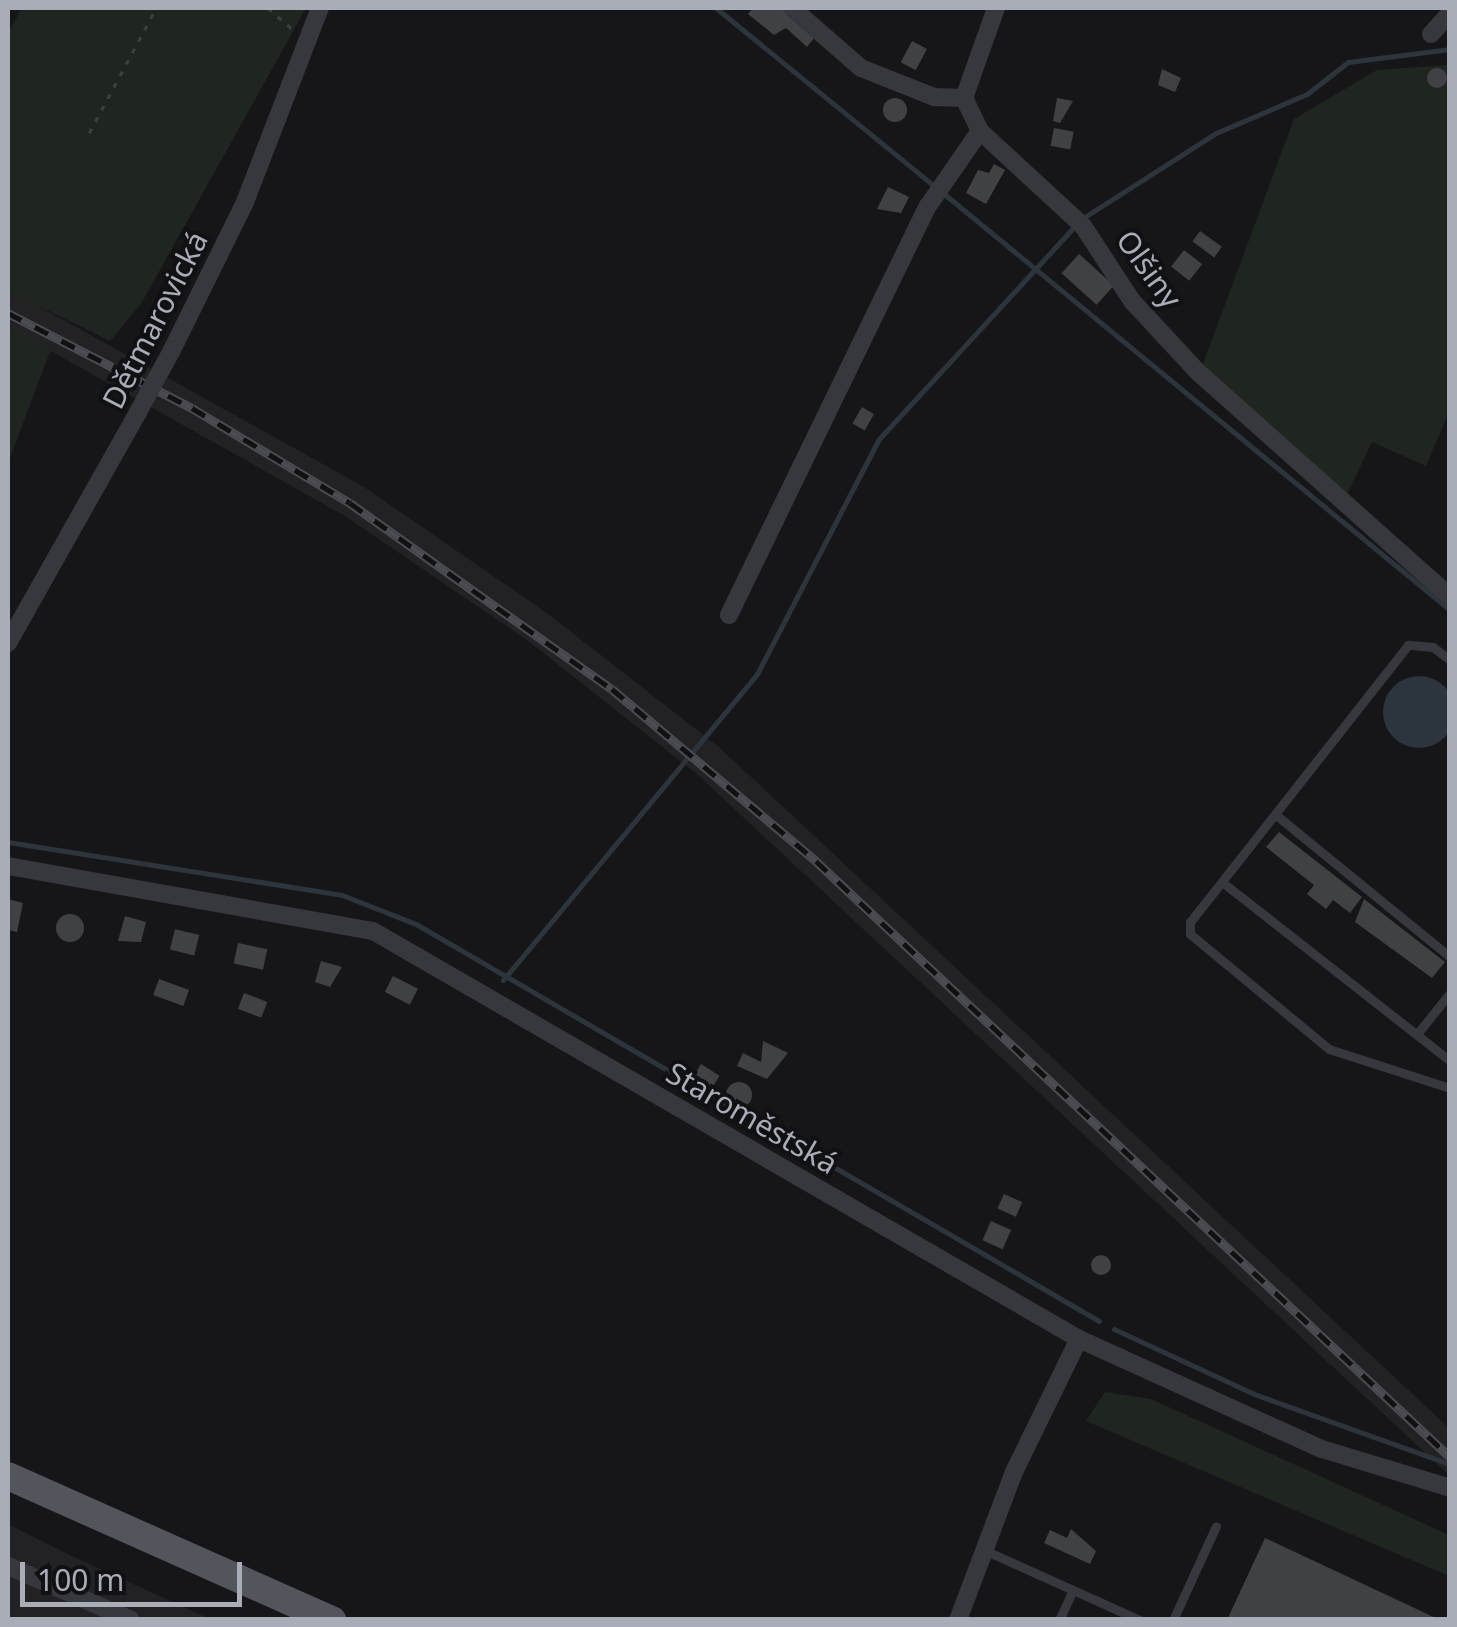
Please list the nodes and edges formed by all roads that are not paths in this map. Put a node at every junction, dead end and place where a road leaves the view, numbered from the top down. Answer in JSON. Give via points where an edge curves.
{"nodes":[{"id":1,"x":320,"y":8,"type":"edge"},
{"id":2,"x":792,"y":8,"type":"edge"},
{"id":3,"x":996,"y":8,"type":"edge"},
{"id":4,"x":1450,"y":13,"type":"edge"},
{"id":5,"x":1431,"y":34,"type":"dead end"},
{"id":6,"x":964,"y":98,"type":"junction"},
{"id":7,"x":980,"y":131,"type":"junction"},
{"id":8,"x":1450,"y":597,"type":"edge"},
{"id":9,"x":729,"y":616,"type":"dead end"},
{"id":10,"x":8,"y":644,"type":"edge"},
{"id":11,"x":1450,"y":660,"type":"edge"},
{"id":12,"x":1276,"y":815,"type":"junction"},
{"id":13,"x":8,"y":866,"type":"edge"},
{"id":14,"x":1222,"y":882,"type":"junction"},
{"id":15,"x":1450,"y":956,"type":"edge"},
{"id":16,"x":1450,"y":994,"type":"edge"},
{"id":17,"x":1417,"y":1034,"type":"junction"},
{"id":18,"x":1450,"y":1061,"type":"edge"},
{"id":19,"x":1450,"y":1088,"type":"edge"},
{"id":20,"x":1079,"y":1339,"type":"junction"},
{"id":21,"x":8,"y":1476,"type":"edge"},
{"id":22,"x":1450,"y":1488,"type":"edge"},
{"id":23,"x":1216,"y":1526,"type":"dead end"},
{"id":24,"x":984,"y":1550,"type":"junction"},
{"id":25,"x":8,"y":1566,"type":"edge"},
{"id":26,"x":1073,"y":1590,"type":"junction"},
{"id":27,"x":132,"y":1620,"type":"edge"},
{"id":28,"x":332,"y":1620,"type":"edge"},
{"id":29,"x":958,"y":1620,"type":"edge"},
{"id":30,"x":1059,"y":1620,"type":"edge"},
{"id":31,"x":1140,"y":1620,"type":"edge"},
{"id":32,"x":1173,"y":1620,"type":"edge"}],
"edges":[{"from":1,"to":10,"type":"street","name":"Dětmarovická","bridge":true,"via":[[245,202],[138,414]]},
{"from":2,"to":6,"type":"street","via":[[861,68],[934,97]]},
{"from":3,"to":6,"type":"street"},
{"from":4,"to":5,"type":"street"},
{"from":6,"to":7,"type":"street","name":"Olšiny"},
{"from":7,"to":8,"type":"street","name":"Olšiny","via":[[1079,221],[1132,300],[1199,373]]},
{"from":7,"to":9,"type":"street","via":[[928,206]]},
{"from":11,"to":12,"type":"lane","via":[[1433,647],[1408,644]]},
{"from":12,"to":14,"type":"lane"},
{"from":12,"to":15,"type":"lane"},
{"from":13,"to":20,"type":"street","name":"Staroměstská","via":[[374,931]]},
{"from":14,"to":17,"type":"lane"},
{"from":14,"to":19,"type":"lane","via":[[1190,922],[1196,945],[1342,1056]]},
{"from":16,"to":17,"type":"lane"},
{"from":17,"to":18,"type":"lane"},
{"from":20,"to":22,"type":"street","name":"Staroměstská","via":[[1322,1449]]},
{"from":20,"to":24,"type":"street"},
{"from":21,"to":28,"type":"main road"},
{"from":23,"to":32,"type":"lane"},
{"from":24,"to":26,"type":"lane"},
{"from":24,"to":29,"type":"street"},
{"from":25,"to":27,"type":"street"},
{"from":26,"to":30,"type":"lane"},
{"from":26,"to":31,"type":"lane"}]}
